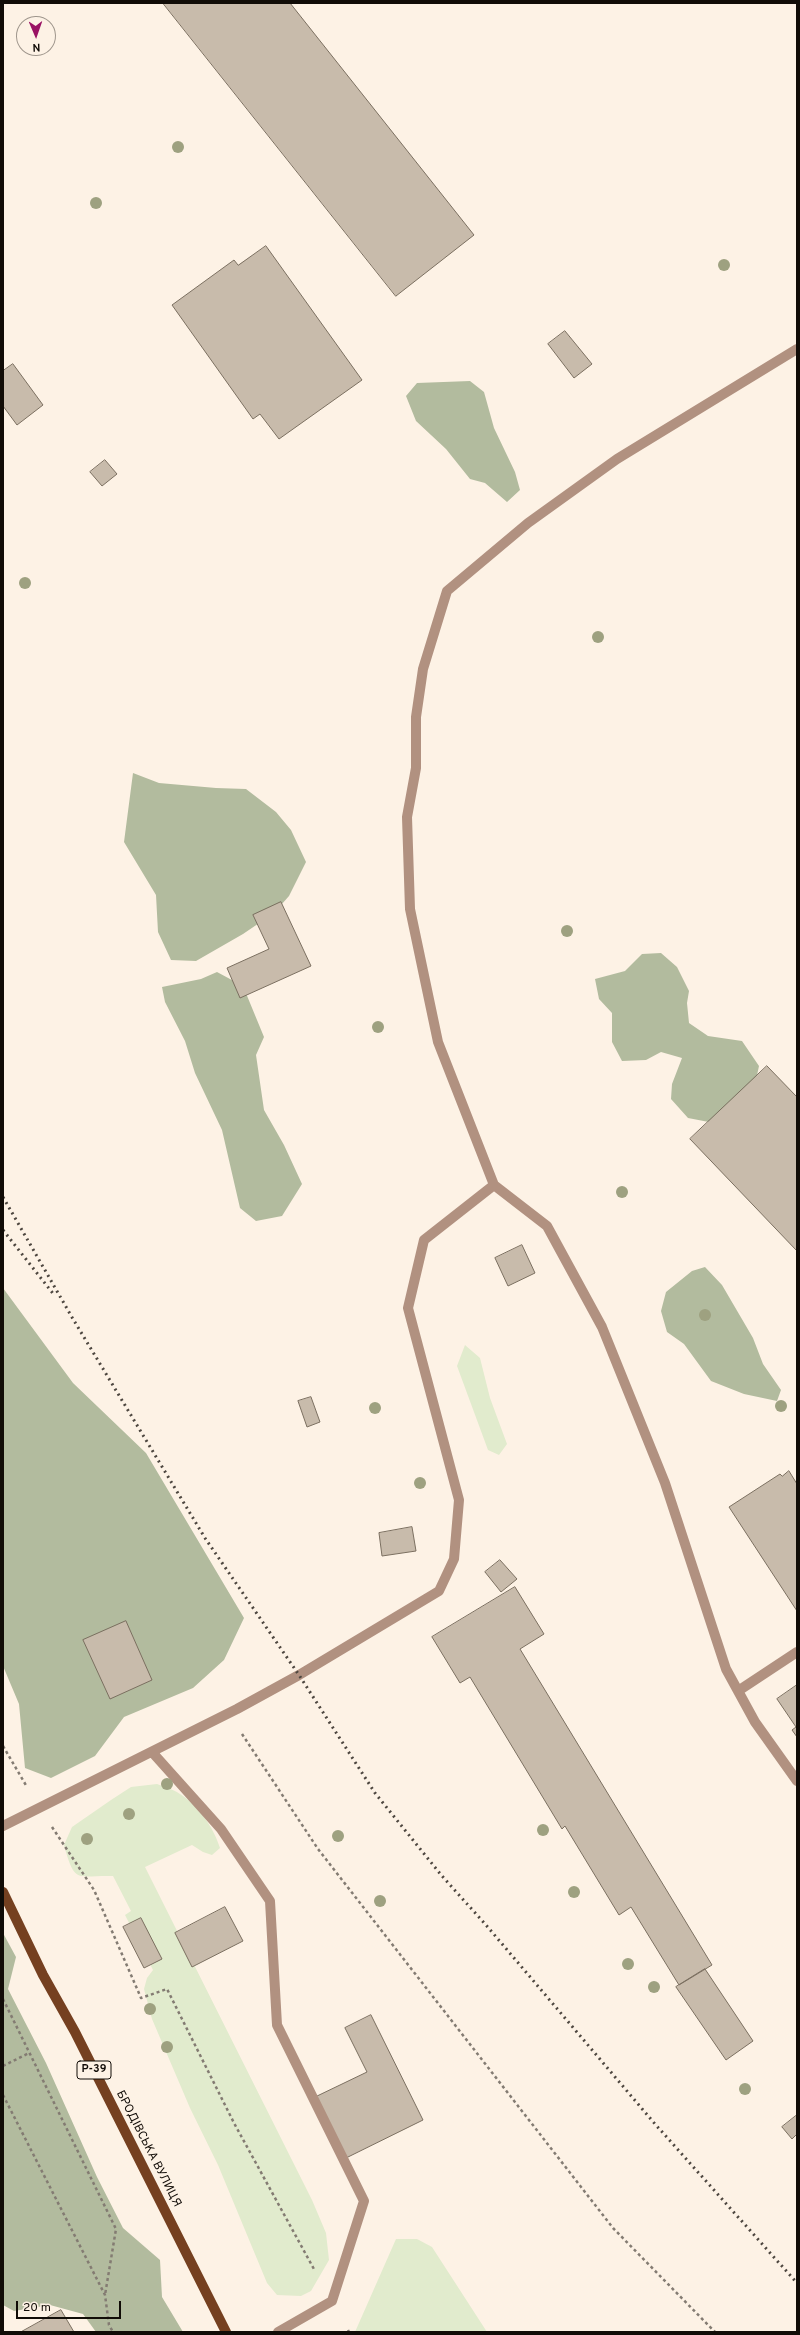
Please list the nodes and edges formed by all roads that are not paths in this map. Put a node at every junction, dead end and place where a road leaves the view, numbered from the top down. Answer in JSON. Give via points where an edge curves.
{"nodes":[{"id":1,"x":797,"y":349,"type":"edge"},
{"id":2,"x":494,"y":1185,"type":"junction"},
{"id":3,"x":797,"y":1652,"type":"edge"},
{"id":4,"x":738,"y":1691,"type":"junction"},
{"id":5,"x":152,"y":1752,"type":"junction"},
{"id":6,"x":797,"y":1781,"type":"edge"},
{"id":7,"x":3,"y":1826,"type":"edge"},
{"id":8,"x":3,"y":1892,"type":"edge"},
{"id":9,"x":226,"y":2332,"type":"edge"},
{"id":10,"x":278,"y":2332,"type":"edge"}],
"edges":[{"from":1,"to":2,"type":"lane","via":[[617,459],[528,523],[447,591],[423,669],[416,718],[416,768],[407,817],[410,909],[438,1042]]},
{"from":2,"to":4,"type":"lane","via":[[547,1226],[602,1327],[665,1483],[726,1669]]},
{"from":2,"to":5,"type":"lane","via":[[424,1240],[408,1308],[460,1500],[454,1560],[439,1590],[420,1604],[233,1711]]},
{"from":3,"to":4,"type":"lane"},
{"from":4,"to":6,"type":"lane","via":[[755,1722]]},
{"from":5,"to":7,"type":"lane"},
{"from":5,"to":10,"type":"lane","via":[[221,1829],[270,1901],[277,2025],[364,2200],[332,2301]]},
{"from":8,"to":9,"type":"main road","name":"БРОДІВСЬКА ВУЛИЦЯ","number":"Р-39"}]}
